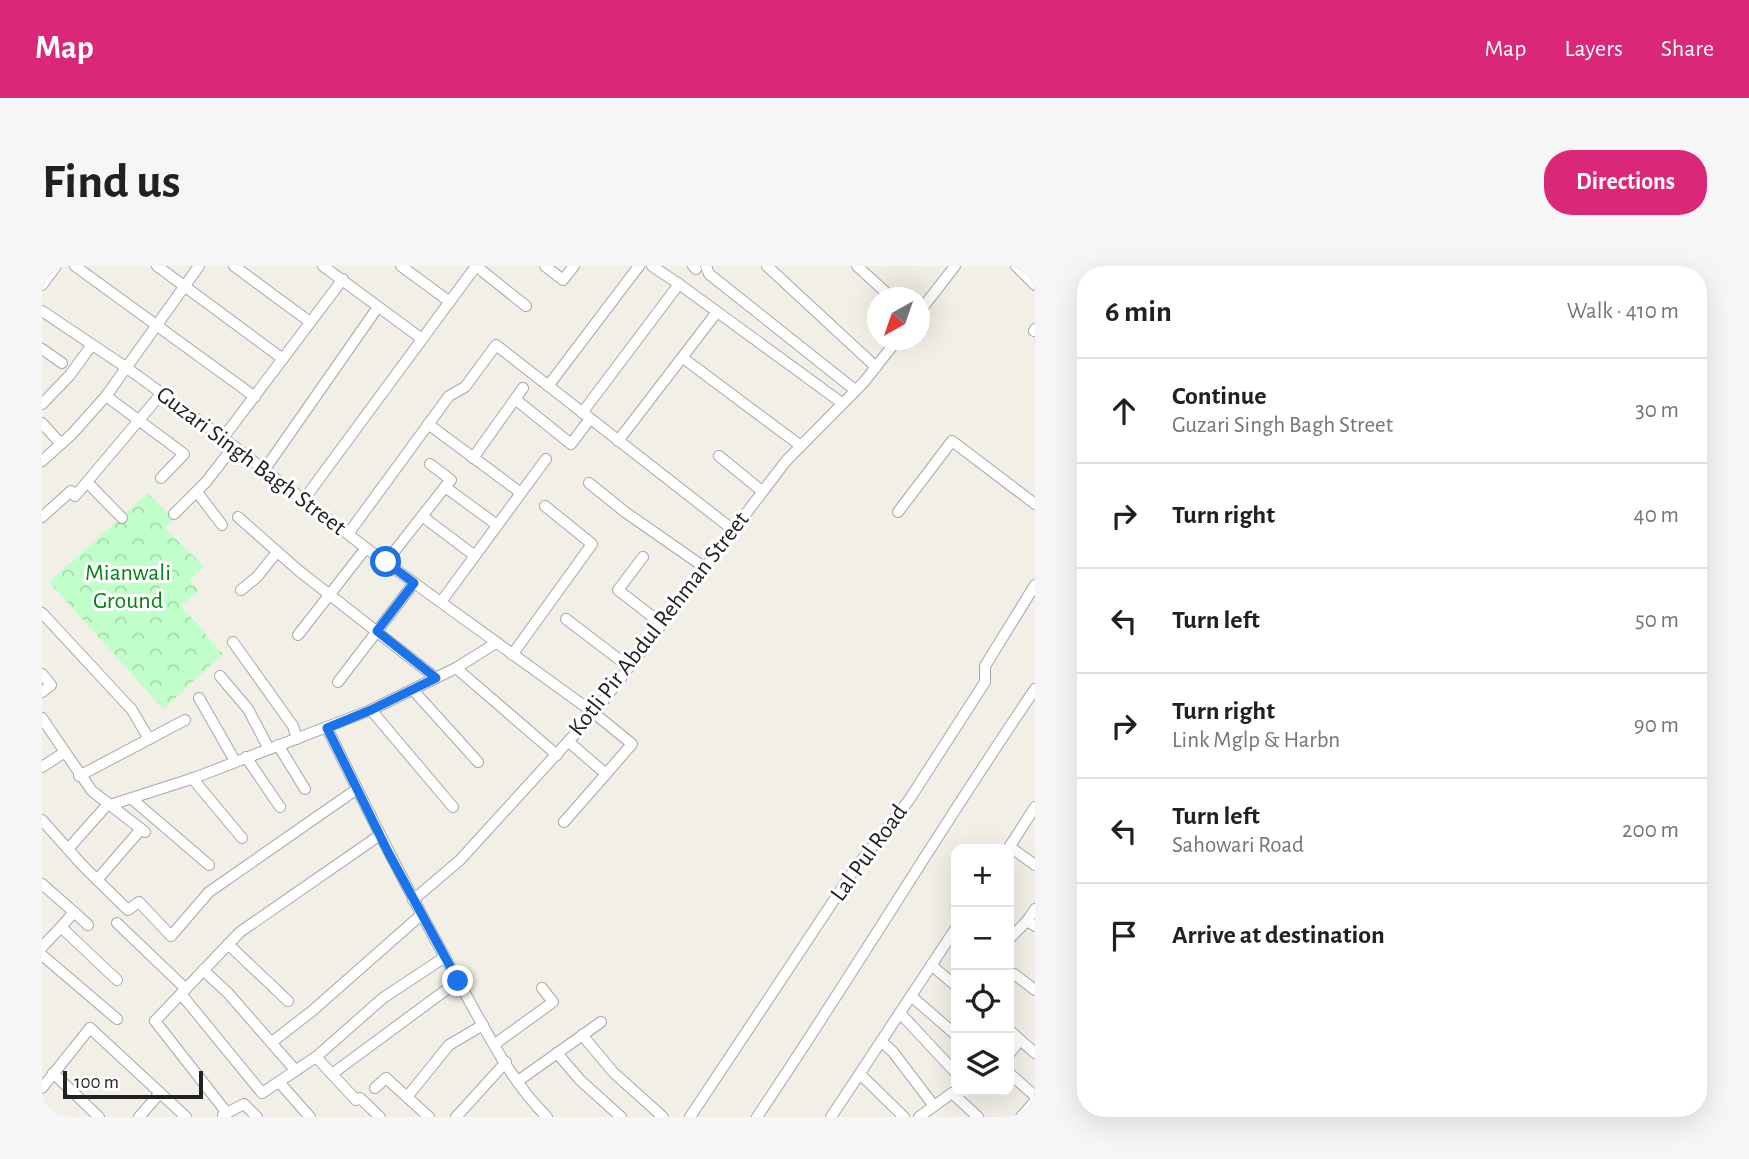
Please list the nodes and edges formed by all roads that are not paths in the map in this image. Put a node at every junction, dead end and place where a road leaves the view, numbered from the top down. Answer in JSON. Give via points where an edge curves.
{"nodes":[{"id":1,"x":56,"y":266,"type":"edge"},
{"id":2,"x":75,"y":266,"type":"edge"},
{"id":3,"x":157,"y":266,"type":"edge"},
{"id":4,"x":199,"y":266,"type":"edge"},
{"id":5,"x":234,"y":266,"type":"edge"},
{"id":6,"x":323,"y":266,"type":"edge"},
{"id":7,"x":401,"y":266,"type":"edge"},
{"id":8,"x":476,"y":266,"type":"edge"},
{"id":9,"x":545,"y":266,"type":"edge"},
{"id":10,"x":574,"y":266,"type":"edge"},
{"id":11,"x":639,"y":266,"type":"edge"},
{"id":12,"x":652,"y":266,"type":"edge"},
{"id":13,"x":767,"y":266,"type":"edge"},
{"id":14,"x":857,"y":266,"type":"edge"},
{"id":15,"x":937,"y":266,"type":"edge"},
{"id":16,"x":955,"y":266,"type":"edge"},
{"id":17,"x":1016,"y":266,"type":"edge"},
{"id":18,"x":698,"y":267,"type":"edge"},
{"id":19,"x":946,"y":276,"type":"junction"},
{"id":20,"x":343,"y":279,"type":"junction"},
{"id":21,"x":42,"y":285,"type":"edge"},
{"id":22,"x":185,"y":285,"type":"junction"},
{"id":23,"x":679,"y":285,"type":"junction"},
{"id":24,"x":1035,"y":285,"type":"edge"},
{"id":25,"x":880,"y":287,"type":"edge"},
{"id":26,"x":930,"y":297,"type":"edge"},
{"id":27,"x":450,"y":302,"type":"junction"},
{"id":28,"x":526,"y":306,"type":"dead end"},
{"id":29,"x":378,"y":307,"type":"junction"},
{"id":30,"x":42,"y":311,"type":"edge"},
{"id":31,"x":717,"y":312,"type":"junction"},
{"id":32,"x":310,"y":322,"type":"junction"},
{"id":33,"x":156,"y":324,"type":"junction"},
{"id":34,"x":422,"y":339,"type":"junction"},
{"id":35,"x":91,"y":346,"type":"junction"},
{"id":36,"x":42,"y":349,"type":"edge"},
{"id":37,"x":889,"y":350,"type":"edge"},
{"id":38,"x":683,"y":358,"type":"junction"},
{"id":39,"x":283,"y":359,"type":"junction"},
{"id":40,"x":62,"y":363,"type":"dead end"},
{"id":41,"x":876,"y":367,"type":"junction"},
{"id":42,"x":127,"y":368,"type":"junction"},
{"id":43,"x":548,"y":386,"type":"junction"},
{"id":44,"x":523,"y":388,"type":"dead end"},
{"id":45,"x":855,"y":390,"type":"junction"},
{"id":46,"x":161,"y":394,"type":"junction"},
{"id":47,"x":106,"y":396,"type":"junction"},
{"id":48,"x":255,"y":397,"type":"junction"},
{"id":49,"x":515,"y":399,"type":"junction"},
{"id":50,"x":842,"y":403,"type":"junction"},
{"id":51,"x":42,"y":404,"type":"edge"},
{"id":52,"x":586,"y":416,"type":"junction"},
{"id":53,"x":140,"y":421,"type":"junction"},
{"id":54,"x":42,"y":422,"type":"edge"},
{"id":55,"x":428,"y":425,"type":"junction"},
{"id":56,"x":223,"y":438,"type":"junction"},
{"id":57,"x":618,"y":441,"type":"junction"},
{"id":58,"x":61,"y":444,"type":"junction"},
{"id":59,"x":234,"y":446,"type":"junction"},
{"id":60,"x":801,"y":446,"type":"junction"},
{"id":61,"x":719,"y":456,"type":"dead end"},
{"id":62,"x":473,"y":458,"type":"junction"},
{"id":63,"x":546,"y":459,"type":"dead end"},
{"id":64,"x":42,"y":461,"type":"edge"},
{"id":65,"x":430,"y":464,"type":"dead end"},
{"id":66,"x":265,"y":469,"type":"junction"},
{"id":67,"x":161,"y":478,"type":"dead end"},
{"id":68,"x":88,"y":482,"type":"junction"},
{"id":69,"x":589,"y":483,"type":"dead end"},
{"id":70,"x":445,"y":487,"type":"junction"},
{"id":71,"x":762,"y":491,"type":"junction"},
{"id":72,"x":197,"y":492,"type":"junction"},
{"id":73,"x":521,"y":493,"type":"junction"},
{"id":74,"x":305,"y":498,"type":"junction"},
{"id":75,"x":1035,"y":504,"type":"edge"},
{"id":76,"x":545,"y":506,"type":"dead end"},
{"id":77,"x":898,"y":512,"type":"dead end"},
{"id":78,"x":174,"y":514,"type":"dead end"},
{"id":79,"x":422,"y":516,"type":"junction"},
{"id":80,"x":42,"y":517,"type":"edge"},
{"id":81,"x":238,"y":517,"type":"dead end"},
{"id":82,"x":122,"y":518,"type":"dead end"},
{"id":83,"x":222,"y":525,"type":"dead end"},
{"id":84,"x":497,"y":525,"type":"junction"},
{"id":85,"x":732,"y":529,"type":"junction"},
{"id":86,"x":348,"y":534,"type":"junction"},
{"id":87,"x":366,"y":548,"type":"junction"},
{"id":88,"x":277,"y":552,"type":"junction"},
{"id":89,"x":475,"y":556,"type":"junction"},
{"id":90,"x":643,"y":557,"type":"dead end"},
{"id":91,"x":386,"y":562,"type":"junction"},
{"id":92,"x":704,"y":567,"type":"junction"},
{"id":93,"x":414,"y":583,"type":"junction"},
{"id":94,"x":1035,"y":585,"type":"edge"},
{"id":95,"x":241,"y":590,"type":"dead end"},
{"id":96,"x":330,"y":594,"type":"junction"},
{"id":97,"x":441,"y":603,"type":"junction"},
{"id":98,"x":44,"y":617,"type":"edge"},
{"id":99,"x":566,"y":619,"type":"dead end"},
{"id":100,"x":662,"y":624,"type":"junction"},
{"id":101,"x":377,"y":631,"type":"junction"},
{"id":102,"x":298,"y":635,"type":"dead end"},
{"id":103,"x":233,"y":642,"type":"dead end"},
{"id":104,"x":496,"y":643,"type":"junction"},
{"id":105,"x":512,"y":655,"type":"junction"},
{"id":106,"x":629,"y":667,"type":"junction"},
{"id":107,"x":456,"y":668,"type":"junction"},
{"id":108,"x":42,"y":674,"type":"edge"},
{"id":109,"x":220,"y":676,"type":"dead end"},
{"id":110,"x":436,"y":678,"type":"junction"},
{"id":111,"x":338,"y":682,"type":"dead end"},
{"id":112,"x":1035,"y":689,"type":"edge"},
{"id":113,"x":414,"y":690,"type":"junction"},
{"id":114,"x":42,"y":692,"type":"edge"},
{"id":115,"x":199,"y":698,"type":"dead end"},
{"id":116,"x":371,"y":710,"type":"junction"},
{"id":117,"x":594,"y":713,"type":"junction"},
{"id":118,"x":42,"y":718,"type":"edge"},
{"id":119,"x":185,"y":720,"type":"dead end"},
{"id":120,"x":327,"y":728,"type":"junction"},
{"id":121,"x":297,"y":738,"type":"junction"},
{"id":122,"x":149,"y":739,"type":"junction"},
{"id":123,"x":569,"y":742,"type":"junction"},
{"id":124,"x":274,"y":747,"type":"junction"},
{"id":125,"x":65,"y":751,"type":"junction"},
{"id":126,"x":557,"y":755,"type":"junction"},
{"id":127,"x":240,"y":759,"type":"junction"},
{"id":128,"x":478,"y":762,"type":"dead end"},
{"id":129,"x":42,"y":767,"type":"edge"},
{"id":130,"x":606,"y":774,"type":"junction"},
{"id":131,"x":79,"y":776,"type":"junction"},
{"id":132,"x":192,"y":778,"type":"junction"},
{"id":133,"x":304,"y":789,"type":"dead end"},
{"id":134,"x":357,"y":789,"type":"junction"},
{"id":135,"x":132,"y":799,"type":"junction"},
{"id":136,"x":109,"y":805,"type":"junction"},
{"id":137,"x":280,"y":807,"type":"dead end"},
{"id":138,"x":453,"y":807,"type":"dead end"},
{"id":139,"x":1035,"y":807,"type":"edge"},
{"id":140,"x":42,"y":820,"type":"edge"},
{"id":141,"x":564,"y":822,"type":"dead end"},
{"id":142,"x":380,"y":835,"type":"junction"},
{"id":143,"x":243,"y":838,"type":"dead end"},
{"id":144,"x":1012,"y":844,"type":"edge"},
{"id":145,"x":68,"y":849,"type":"junction"},
{"id":146,"x":1014,"y":851,"type":"edge"},
{"id":147,"x":209,"y":865,"type":"dead end"},
{"id":148,"x":1035,"y":865,"type":"edge"},
{"id":149,"x":97,"y":880,"type":"junction"},
{"id":150,"x":42,"y":884,"type":"edge"},
{"id":151,"x":413,"y":900,"type":"junction"},
{"id":152,"x":1035,"y":909,"type":"edge"},
{"id":153,"x":74,"y":912,"type":"junction"},
{"id":154,"x":421,"y":915,"type":"junction"},
{"id":155,"x":117,"y":923,"type":"dead end"},
{"id":156,"x":1031,"y":923,"type":"edge"},
{"id":157,"x":88,"y":925,"type":"dead end"},
{"id":158,"x":61,"y":927,"type":"junction"},
{"id":159,"x":1014,"y":935,"type":"edge"},
{"id":160,"x":951,"y":936,"type":"edge"},
{"id":161,"x":228,"y":944,"type":"junction"},
{"id":162,"x":42,"y":947,"type":"edge"},
{"id":163,"x":42,"y":955,"type":"edge"},
{"id":164,"x":445,"y":957,"type":"junction"},
{"id":165,"x":932,"y":965,"type":"junction"},
{"id":166,"x":203,"y":970,"type":"junction"},
{"id":167,"x":1014,"y":974,"type":"dead end"},
{"id":168,"x":117,"y":980,"type":"dead end"},
{"id":169,"x":458,"y":981,"type":"junction"},
{"id":170,"x":951,"y":982,"type":"edge"},
{"id":171,"x":542,"y":988,"type":"dead end"},
{"id":172,"x":1035,"y":990,"type":"edge"},
{"id":173,"x":183,"y":991,"type":"junction"},
{"id":174,"x":911,"y":996,"type":"junction"},
{"id":175,"x":288,"y":1001,"type":"dead end"},
{"id":176,"x":900,"y":1013,"type":"junction"},
{"id":177,"x":117,"y":1019,"type":"dead end"},
{"id":178,"x":601,"y":1022,"type":"dead end"},
{"id":179,"x":483,"y":1025,"type":"junction"},
{"id":180,"x":954,"y":1033,"type":"edge"},
{"id":181,"x":1012,"y":1033,"type":"edge"},
{"id":182,"x":582,"y":1035,"type":"junction"},
{"id":183,"x":1020,"y":1040,"type":"junction"},
{"id":184,"x":881,"y":1041,"type":"junction"},
{"id":185,"x":272,"y":1042,"type":"junction"},
{"id":186,"x":495,"y":1044,"type":"junction"},
{"id":187,"x":1014,"y":1048,"type":"edge"},
{"id":188,"x":1035,"y":1053,"type":"edge"},
{"id":189,"x":557,"y":1054,"type":"junction"},
{"id":190,"x":316,"y":1057,"type":"junction"},
{"id":191,"x":506,"y":1062,"type":"junction"},
{"id":192,"x":951,"y":1068,"type":"edge"},
{"id":193,"x":296,"y":1070,"type":"junction"},
{"id":194,"x":53,"y":1073,"type":"junction"},
{"id":195,"x":332,"y":1074,"type":"junction"},
{"id":196,"x":860,"y":1074,"type":"junction"},
{"id":197,"x":1014,"y":1078,"type":"edge"},
{"id":198,"x":518,"y":1081,"type":"junction"},
{"id":199,"x":279,"y":1082,"type":"junction"},
{"id":200,"x":42,"y":1088,"type":"edge"},
{"id":201,"x":375,"y":1088,"type":"dead end"},
{"id":202,"x":160,"y":1093,"type":"junction"},
{"id":203,"x":407,"y":1097,"type":"junction"},
{"id":204,"x":1035,"y":1098,"type":"edge"},
{"id":205,"x":934,"y":1106,"type":"junction"},
{"id":206,"x":224,"y":1115,"type":"edge"},
{"id":207,"x":836,"y":1115,"type":"edge"},
{"id":208,"x":99,"y":1117,"type":"edge"},
{"id":209,"x":139,"y":1117,"type":"edge"},
{"id":210,"x":186,"y":1117,"type":"edge"},
{"id":211,"x":257,"y":1117,"type":"edge"},
{"id":212,"x":310,"y":1117,"type":"edge"},
{"id":213,"x":380,"y":1117,"type":"edge"},
{"id":214,"x":429,"y":1117,"type":"edge"},
{"id":215,"x":456,"y":1117,"type":"edge"},
{"id":216,"x":547,"y":1117,"type":"edge"},
{"id":217,"x":621,"y":1117,"type":"edge"},
{"id":218,"x":663,"y":1117,"type":"edge"},
{"id":219,"x":690,"y":1117,"type":"edge"},
{"id":220,"x":757,"y":1117,"type":"edge"},
{"id":221,"x":904,"y":1117,"type":"edge"},
{"id":222,"x":919,"y":1117,"type":"edge"},
{"id":223,"x":978,"y":1117,"type":"edge"},
{"id":224,"x":1021,"y":1117,"type":"edge"}],
"edges":[{"from":1,"to":21,"type":"street"},
{"from":2,"to":33,"type":"street"},
{"from":3,"to":22,"type":"street"},
{"from":4,"to":22,"type":"street"},
{"from":5,"to":32,"type":"street"},
{"from":6,"to":20,"type":"street"},
{"from":7,"to":27,"type":"street"},
{"from":8,"to":27,"type":"street"},
{"from":8,"to":28,"type":"street"},
{"from":9,"to":10,"type":"street","via":[[563,280]]},
{"from":11,"to":43,"type":"street"},
{"from":12,"to":23,"type":"street"},
{"from":13,"to":41,"type":"street"},
{"from":14,"to":25,"type":"street"},
{"from":15,"to":19,"type":"street"},
{"from":16,"to":19,"type":"street"},
{"from":17,"to":24,"type":"street"},
{"from":18,"to":45,"type":"street"},
{"from":19,"to":26,"type":"street"},
{"from":20,"to":29,"type":"street"},
{"from":20,"to":32,"type":"street"},
{"from":22,"to":33,"type":"street"},
{"from":22,"to":39,"type":"street"},
{"from":23,"to":31,"type":"street"},
{"from":23,"to":52,"type":"street"},
{"from":27,"to":34,"type":"street"},
{"from":29,"to":34,"type":"street"},
{"from":29,"to":66,"type":"street"},
{"from":30,"to":35,"type":"street","name":"Guzari Singh Bagh Street"},
{"from":31,"to":38,"type":"street"},
{"from":31,"to":50,"type":"street"},
{"from":32,"to":39,"type":"street"},
{"from":33,"to":42,"type":"street"},
{"from":33,"to":48,"type":"street"},
{"from":34,"to":74,"type":"street"},
{"from":35,"to":42,"type":"street","name":"Guzari Singh Bagh Street"},
{"from":35,"to":51,"type":"street"},
{"from":36,"to":40,"type":"street"},
{"from":37,"to":41,"type":"street","name":"Kotli Pir Abdul Rehman Street"},
{"from":38,"to":57,"type":"street"},
{"from":38,"to":60,"type":"street"},
{"from":39,"to":48,"type":"street"},
{"from":41,"to":45,"type":"street","name":"Kotli Pir Abdul Rehman Street"},
{"from":42,"to":46,"type":"street","name":"Guzari Singh Bagh Street"},
{"from":42,"to":47,"type":"street"},
{"from":43,"to":52,"type":"street"},
{"from":43,"to":55,"type":"street","via":[[496,345],[465,387],[449,396]]},
{"from":44,"to":49,"type":"street"},
{"from":45,"to":50,"type":"street","name":"Kotli Pir Abdul Rehman Street"},
{"from":46,"to":53,"type":"street"},
{"from":46,"to":56,"type":"street","name":"Guzari Singh Bagh Street"},
{"from":47,"to":53,"type":"street"},
{"from":47,"to":58,"type":"street"},
{"from":48,"to":56,"type":"street"},
{"from":49,"to":52,"type":"street","via":[[571,444]]},
{"from":49,"to":62,"type":"street"},
{"from":50,"to":60,"type":"street","name":"Kotli Pir Abdul Rehman Street"},
{"from":52,"to":57,"type":"street"},
{"from":53,"to":67,"type":"street","via":[[184,454]]},
{"from":53,"to":68,"type":"street"},
{"from":54,"to":58,"type":"street"},
{"from":55,"to":62,"type":"street"},
{"from":55,"to":86,"type":"street"},
{"from":56,"to":59,"type":"street","name":"Guzari Singh Bagh Street"},
{"from":57,"to":85,"type":"street"},
{"from":58,"to":64,"type":"street"},
{"from":59,"to":66,"type":"street","name":"Guzari Singh Bagh Street"},
{"from":59,"to":72,"type":"street"},
{"from":60,"to":71,"type":"street","name":"Kotli Pir Abdul Rehman Street"},
{"from":61,"to":71,"type":"street"},
{"from":62,"to":73,"type":"street"},
{"from":63,"to":73,"type":"street"},
{"from":65,"to":70,"type":"street","via":[[451,480]]},
{"from":66,"to":74,"type":"street","name":"Guzari Singh Bagh Street"},
{"from":68,"to":80,"type":"street"},
{"from":68,"to":82,"type":"street"},
{"from":69,"to":92,"type":"street"},
{"from":70,"to":79,"type":"street"},
{"from":70,"to":84,"type":"street"},
{"from":71,"to":85,"type":"street","name":"Kotli Pir Abdul Rehman Street"},
{"from":72,"to":78,"type":"street"},
{"from":72,"to":83,"type":"street"},
{"from":73,"to":84,"type":"street"},
{"from":74,"to":86,"type":"street","name":"Guzari Singh Bagh Street"},
{"from":75,"to":77,"type":"street","via":[[952,441]]},
{"from":76,"to":105,"type":"street","via":[[592,544]]},
{"from":79,"to":89,"type":"street"},
{"from":79,"to":91,"type":"street"},
{"from":81,"to":88,"type":"street"},
{"from":84,"to":89,"type":"street"},
{"from":85,"to":92,"type":"street","name":"Kotli Pir Abdul Rehman Street"},
{"from":86,"to":87,"type":"street","name":"Guzari Singh Bagh Street"},
{"from":87,"to":91,"type":"street","name":"Guzari Singh Bagh Street"},
{"from":87,"to":96,"type":"street"},
{"from":88,"to":95,"type":"street"},
{"from":88,"to":96,"type":"street"},
{"from":89,"to":97,"type":"street"},
{"from":90,"to":100,"type":"street","via":[[618,590]]},
{"from":91,"to":93,"type":"street","name":"Guzari Singh Bagh Street"},
{"from":92,"to":100,"type":"street","name":"Kotli Pir Abdul Rehman Street"},
{"from":93,"to":97,"type":"street","name":"Guzari Singh Bagh Street"},
{"from":93,"to":101,"type":"street"},
{"from":94,"to":219,"type":"street","name":"Lal Pul Road","via":[[985,666],[985,682],[916,789],[854,870]]},
{"from":96,"to":101,"type":"street"},
{"from":96,"to":102,"type":"street"},
{"from":97,"to":104,"type":"street","name":"Guzari Singh Bagh Street"},
{"from":98,"to":122,"type":"street","via":[[132,710]]},
{"from":99,"to":106,"type":"street"},
{"from":100,"to":106,"type":"street","name":"Kotli Pir Abdul Rehman Street"},
{"from":101,"to":110,"type":"street"},
{"from":101,"to":111,"type":"street"},
{"from":103,"to":121,"type":"street"},
{"from":104,"to":105,"type":"street","name":"Guzari Singh Bagh Street"},
{"from":104,"to":107,"type":"street"},
{"from":105,"to":117,"type":"street","name":"Guzari Singh Bagh Street"},
{"from":106,"to":117,"type":"street","name":"Kotli Pir Abdul Rehman Street"},
{"from":107,"to":110,"type":"street"},
{"from":107,"to":126,"type":"street"},
{"from":108,"to":114,"type":"street","via":[[51,685]]},
{"from":109,"to":124,"type":"street"},
{"from":110,"to":113,"type":"street"},
{"from":112,"to":220,"type":"street"},
{"from":113,"to":116,"type":"street"},
{"from":113,"to":128,"type":"street"},
{"from":115,"to":127,"type":"street"},
{"from":116,"to":120,"type":"street"},
{"from":116,"to":138,"type":"street"},
{"from":117,"to":123,"type":"street","name":"Kotli Pir Abdul Rehman Street"},
{"from":117,"to":130,"type":"street","name":"Guzari Singh Bagh Street","via":[[632,744]]},
{"from":118,"to":125,"type":"street"},
{"from":119,"to":122,"type":"street"},
{"from":120,"to":121,"type":"street"},
{"from":120,"to":134,"type":"street"},
{"from":121,"to":124,"type":"street"},
{"from":122,"to":131,"type":"street"},
{"from":123,"to":126,"type":"street","name":"Kotli Pir Abdul Rehman Street"},
{"from":123,"to":130,"type":"street"},
{"from":124,"to":127,"type":"street"},
{"from":124,"to":133,"type":"street"},
{"from":125,"to":129,"type":"street"},
{"from":125,"to":131,"type":"street"},
{"from":126,"to":151,"type":"street","name":"Kotli Pir Abdul Rehman Street","via":[[460,860]]},
{"from":127,"to":132,"type":"street"},
{"from":127,"to":137,"type":"street"},
{"from":130,"to":141,"type":"street"},
{"from":131,"to":136,"type":"street"},
{"from":132,"to":135,"type":"street"},
{"from":132,"to":143,"type":"street"},
{"from":134,"to":142,"type":"street"},
{"from":134,"to":149,"type":"street","via":[[209,892],[171,936],[139,902],[128,910]]},
{"from":135,"to":136,"type":"street"},
{"from":135,"to":147,"type":"street"},
{"from":136,"to":145,"type":"street"},
{"from":136,"to":149,"type":"street","via":[[143,830]]},
{"from":139,"to":144,"type":"street"},
{"from":140,"to":145,"type":"street"},
{"from":142,"to":151,"type":"street"},
{"from":142,"to":161,"type":"street"},
{"from":145,"to":149,"type":"street"},
{"from":146,"to":148,"type":"street"},
{"from":150,"to":153,"type":"street"},
{"from":151,"to":154,"type":"street"},
{"from":152,"to":156,"type":"street"},
{"from":153,"to":157,"type":"street"},
{"from":153,"to":158,"type":"street"},
{"from":154,"to":164,"type":"street"},
{"from":154,"to":185,"type":"street"},
{"from":155,"to":173,"type":"street"},
{"from":156,"to":159,"type":"street"},
{"from":158,"to":162,"type":"street"},
{"from":158,"to":168,"type":"street"},
{"from":160,"to":165,"type":"street"},
{"from":161,"to":166,"type":"street"},
{"from":161,"to":175,"type":"street"},
{"from":163,"to":177,"type":"street"},
{"from":164,"to":169,"type":"street"},
{"from":164,"to":190,"type":"street","via":[[383,998]]},
{"from":165,"to":170,"type":"street"},
{"from":165,"to":174,"type":"street"},
{"from":166,"to":173,"type":"street"},
{"from":166,"to":185,"type":"street"},
{"from":167,"to":172,"type":"street"},
{"from":169,"to":179,"type":"street"},
{"from":169,"to":195,"type":"street"},
{"from":171,"to":186,"type":"street","via":[[553,1002]]},
{"from":173,"to":199,"type":"street","via":[[262,1093]]},
{"from":173,"to":206,"type":"street","via":[[155,1021]]},
{"from":174,"to":176,"type":"street"},
{"from":174,"to":180,"type":"street"},
{"from":176,"to":184,"type":"street"},
{"from":176,"to":192,"type":"street"},
{"from":178,"to":182,"type":"street"},
{"from":179,"to":186,"type":"street"},
{"from":179,"to":203,"type":"street","via":[[449,1045]]},
{"from":181,"to":183,"type":"street"},
{"from":182,"to":189,"type":"street"},
{"from":182,"to":218,"type":"street","via":[[614,1073]]},
{"from":183,"to":187,"type":"street"},
{"from":183,"to":188,"type":"street"},
{"from":184,"to":196,"type":"street"},
{"from":184,"to":205,"type":"street"},
{"from":185,"to":193,"type":"street"},
{"from":186,"to":191,"type":"street"},
{"from":189,"to":198,"type":"street"},
{"from":189,"to":217,"type":"street"},
{"from":190,"to":193,"type":"street"},
{"from":190,"to":195,"type":"street"},
{"from":191,"to":198,"type":"street"},
{"from":191,"to":215,"type":"street"},
{"from":193,"to":199,"type":"street"},
{"from":194,"to":200,"type":"street"},
{"from":194,"to":202,"type":"street","via":[[90,1028]]},
{"from":194,"to":208,"type":"street"},
{"from":195,"to":213,"type":"street"},
{"from":196,"to":207,"type":"street"},
{"from":196,"to":221,"type":"street"},
{"from":197,"to":204,"type":"street"},
{"from":198,"to":216,"type":"street"},
{"from":199,"to":212,"type":"street"},
{"from":201,"to":203,"type":"street","via":[[386,1078]]},
{"from":202,"to":209,"type":"street"},
{"from":202,"to":210,"type":"street"},
{"from":203,"to":214,"type":"street"},
{"from":204,"to":224,"type":"street"},
{"from":205,"to":222,"type":"street"},
{"from":205,"to":223,"type":"street","via":[[952,1093]]},
{"from":206,"to":211,"type":"street","via":[[244,1104]]}]}
